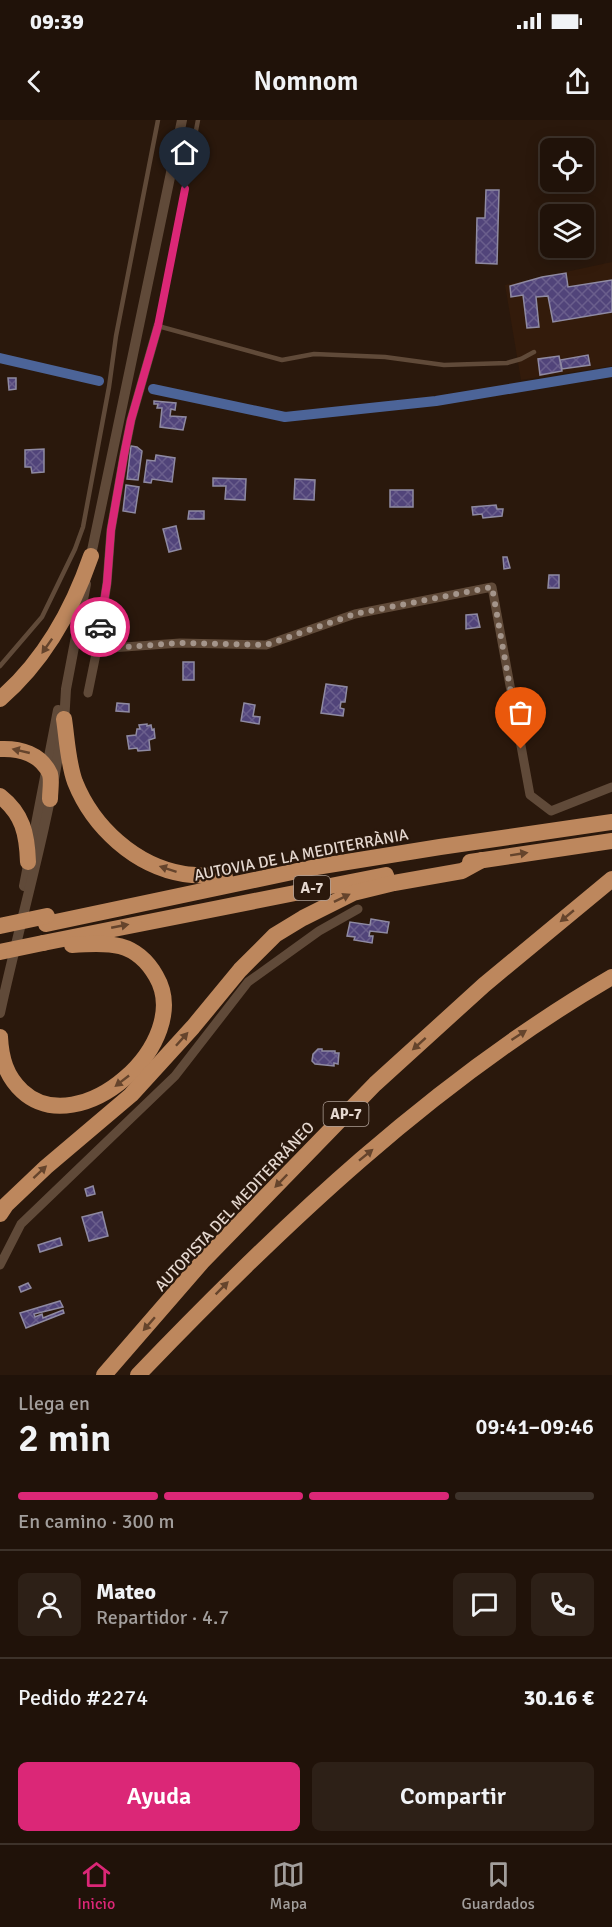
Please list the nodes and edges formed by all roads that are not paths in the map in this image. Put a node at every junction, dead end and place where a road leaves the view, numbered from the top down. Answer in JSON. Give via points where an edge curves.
{"nodes":[{"id":1,"x":158,"y":120,"type":"edge"},
{"id":2,"x":182,"y":120,"type":"edge"},
{"id":3,"x":198,"y":120,"type":"edge"},
{"id":4,"x":158,"y":326,"type":"junction"},
{"id":5,"x":534,"y":352,"type":"dead end"},
{"id":6,"x":91,"y":556,"type":"junction"},
{"id":7,"x":97,"y":649,"type":"junction"},
{"id":8,"x":0,"y":666,"type":"edge"},
{"id":9,"x":66,"y":689,"type":"junction"},
{"id":10,"x":88,"y":693,"type":"dead end"},
{"id":11,"x":0,"y":699,"type":"edge"},
{"id":12,"x":64,"y":718,"type":"junction"},
{"id":13,"x":0,"y":748,"type":"edge"},
{"id":14,"x":47,"y":769,"type":"junction"},
{"id":15,"x":612,"y":787,"type":"edge"},
{"id":16,"x":0,"y":796,"type":"edge"},
{"id":17,"x":50,"y":799,"type":"junction"},
{"id":18,"x":612,"y":822,"type":"edge"},
{"id":19,"x":612,"y":841,"type":"edge"},
{"id":20,"x":482,"y":860,"type":"junction"},
{"id":21,"x":28,"y":862,"type":"junction"},
{"id":22,"x":316,"y":867,"type":"junction"},
{"id":23,"x":225,"y":877,"type":"junction"},
{"id":24,"x":612,"y":879,"type":"edge"},
{"id":25,"x":358,"y":909,"type":"dead end"},
{"id":26,"x":46,"y":920,"type":"junction"},
{"id":27,"x":0,"y":926,"type":"edge"},
{"id":28,"x":8,"y":936,"type":"edge"},
{"id":29,"x":43,"y":947,"type":"junction"},
{"id":30,"x":0,"y":952,"type":"edge"},
{"id":31,"x":0,"y":961,"type":"edge"},
{"id":32,"x":612,"y":977,"type":"edge"},
{"id":33,"x":0,"y":1013,"type":"edge"},
{"id":34,"x":0,"y":1037,"type":"edge"},
{"id":35,"x":0,"y":1214,"type":"edge"},
{"id":36,"x":0,"y":1265,"type":"edge"},
{"id":37,"x":104,"y":1375,"type":"edge"},
{"id":38,"x":138,"y":1375,"type":"edge"}],
"edges":[{"from":1,"to":8,"type":"lane","via":[[83,526],[42,617]]},
{"from":2,"to":6,"type":"street"},
{"from":3,"to":4,"type":"lane"},
{"from":4,"to":5,"type":"lane","via":[[282,360],[314,354],[444,365],[507,363]]},
{"from":4,"to":7,"type":"street","via":[[124,455]]},
{"from":6,"to":9,"type":"street"},
{"from":6,"to":11,"type":"highway","one_way":true,"via":[[79,591],[59,628],[25,675]]},
{"from":7,"to":10,"type":"street"},
{"from":7,"to":15,"type":"street","via":[[180,643],[266,645],[355,614],[492,587],[530,795],[551,811]]},
{"from":9,"to":12,"type":"street"},
{"from":9,"to":14,"type":"street"},
{"from":12,"to":17,"type":"street"},
{"from":23,"to":12,"type":"highway","one_way":true,"via":[[165,869],[118,843],[100,825],[74,780]]},
{"from":14,"to":13,"type":"highway","one_way":true,"via":[[33,754]]},
{"from":14,"to":17,"type":"highway","via":[[51,776]]},
{"from":14,"to":21,"type":"street"},
{"from":16,"to":21,"type":"highway","via":[[13,806],[25,831]]},
{"from":17,"to":28,"type":"street","via":[[32,883]]},
{"from":18,"to":22,"type":"highway","name":"AUTOVIA DE LA MEDITERRÀNIA","number":"A-7"},
{"from":20,"to":19,"type":"highway","number":"A-7","one_way":true},
{"from":29,"to":20,"type":"highway","number":"A-7","one_way":true,"via":[[365,878]]},
{"from":35,"to":20,"type":"highway","one_way":true,"via":[[46,1167],[131,1095],[275,935],[353,893],[462,871]]},
{"from":21,"to":28,"type":"street"},
{"from":22,"to":23,"type":"highway","via":[[289,866]]},
{"from":22,"to":26,"type":"highway","name":"AUTOVIA DE LA MEDITERRÀNIA","number":"A-7"},
{"from":23,"to":26,"type":"highway"},
{"from":24,"to":37,"type":"highway","name":"AUTOPISTA DEL MEDITERRÁNEO","number":"AP-7","one_way":true,"via":[[484,985],[375,1084],[202,1262]]},
{"from":25,"to":36,"type":"street","via":[[319,930],[248,982],[175,1076],[21,1224]]},
{"from":26,"to":27,"type":"highway","bridge":true},
{"from":26,"to":28,"type":"highway","name":"AUTOVIA DE LA MEDITERRÀNIA","number":"A-7"},
{"from":28,"to":33,"type":"street"},
{"from":29,"to":30,"type":"highway","number":"A-7","bridge":true},
{"from":29,"to":31,"type":"highway"},
{"from":29,"to":34,"type":"highway","one_way":true,"via":[[121,945],[142,957],[163,995],[164,1013],[156,1038],[141,1063],[110,1090],[68,1106],[55,1106],[40,1103],[12,1082],[4,1065]]},
{"from":38,"to":32,"type":"highway","number":"AP-7","one_way":true,"via":[[222,1287],[352,1166],[508,1043]]}]}
